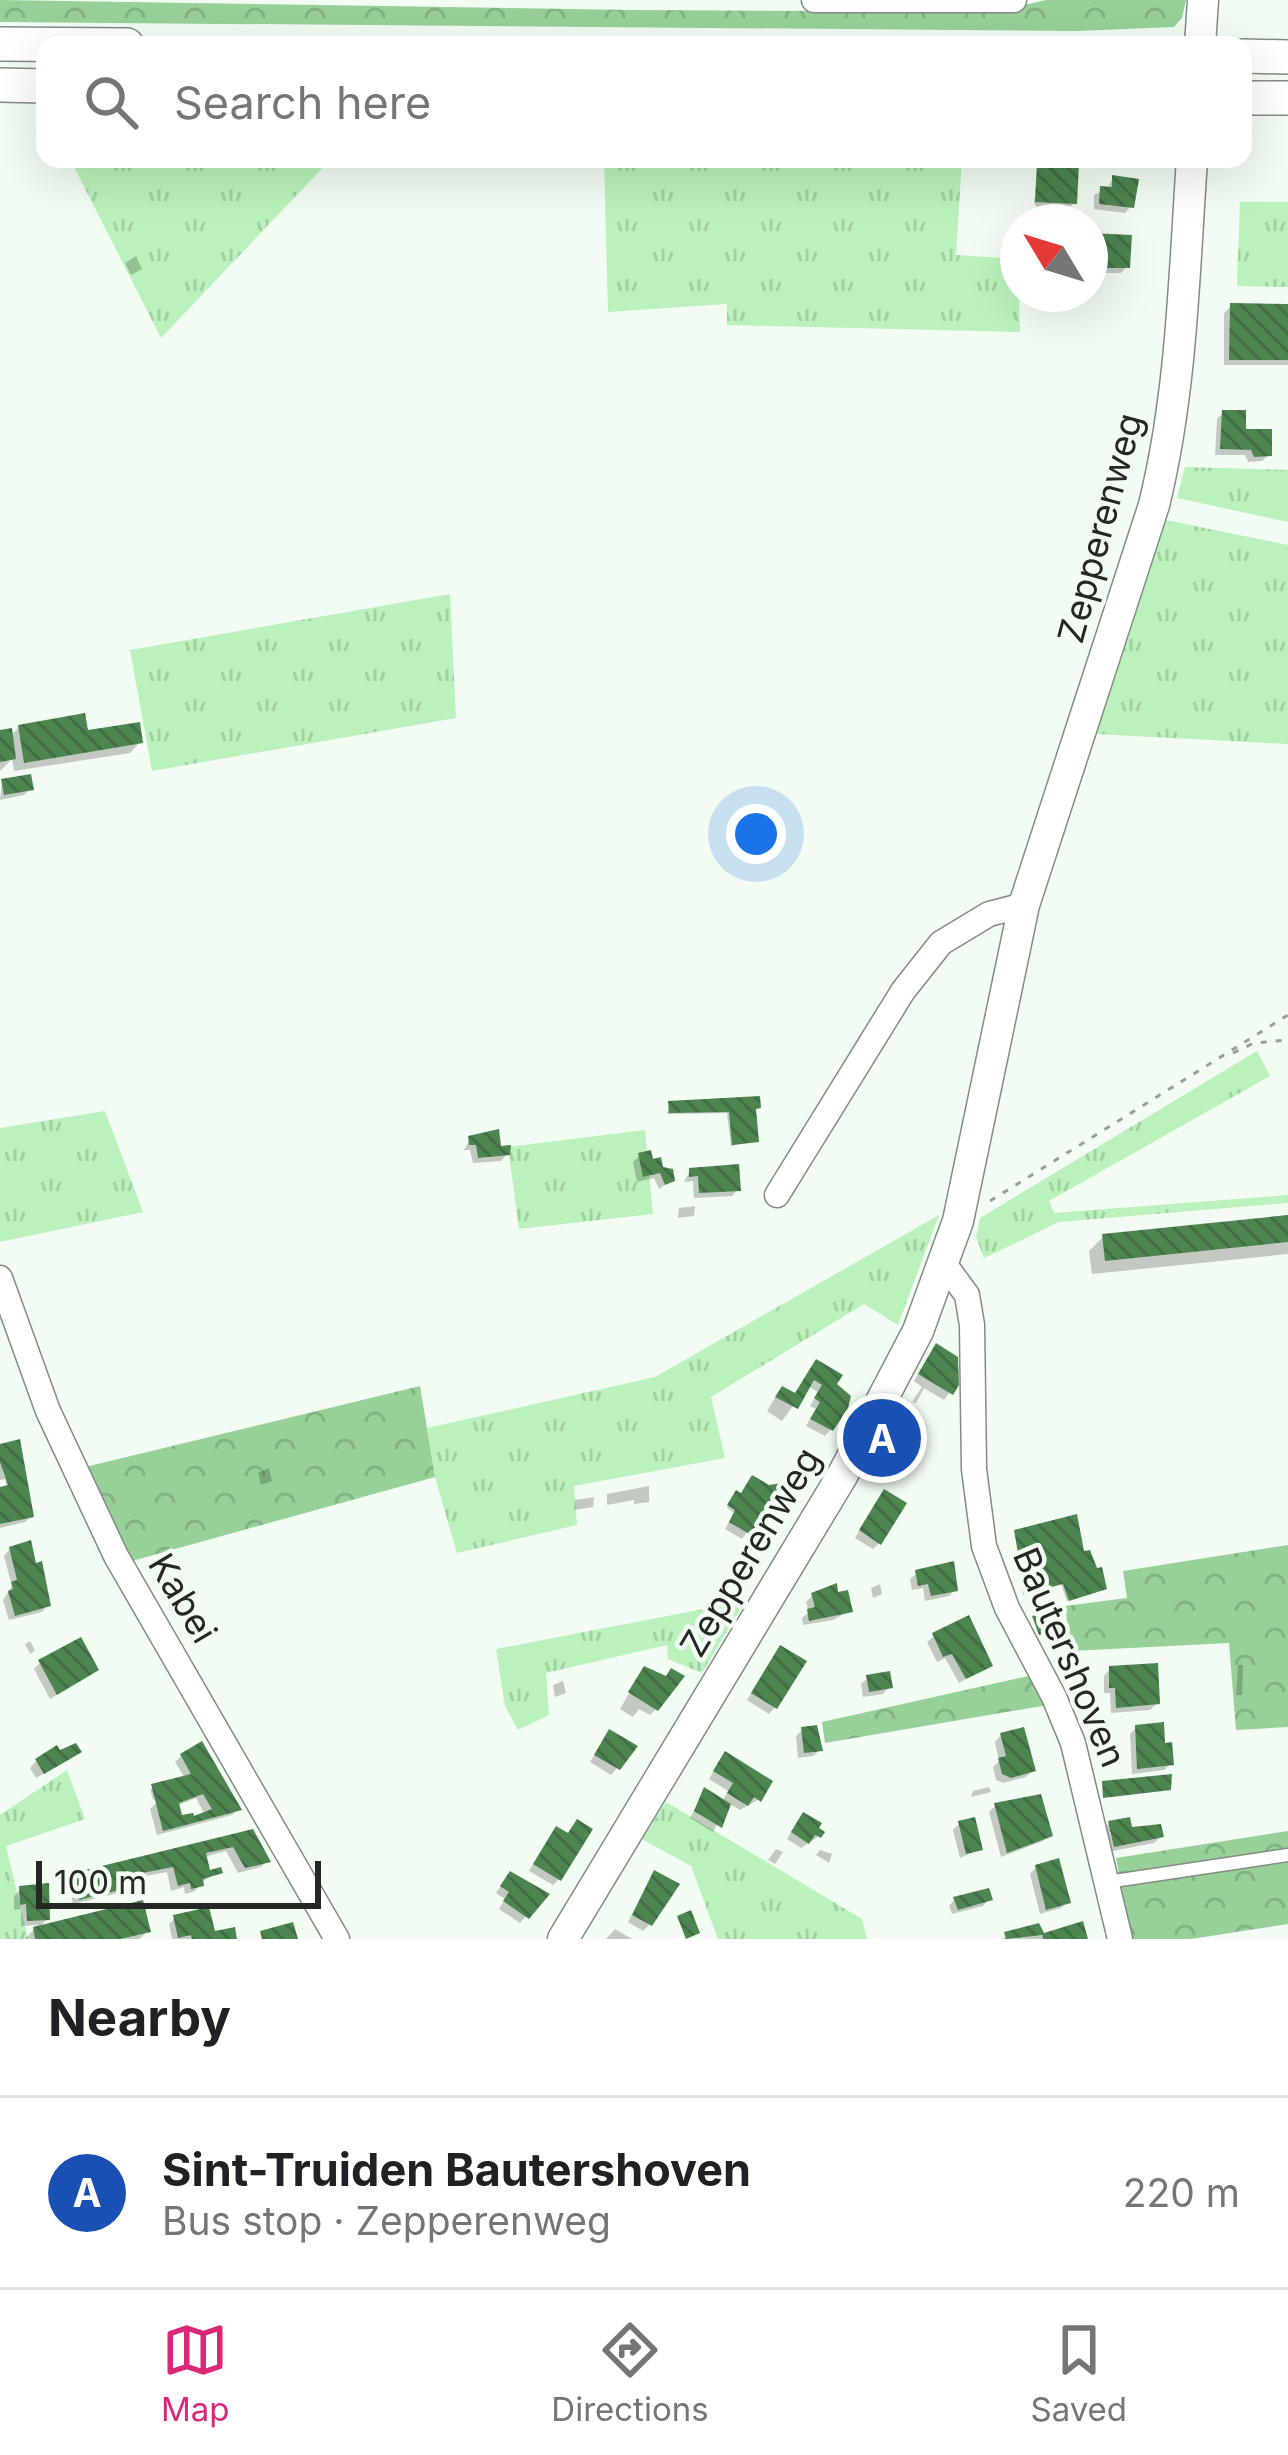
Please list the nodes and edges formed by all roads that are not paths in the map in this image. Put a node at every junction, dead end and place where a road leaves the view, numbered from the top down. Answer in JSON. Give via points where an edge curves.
{"nodes":[{"id":1,"x":814,"y":0,"type":"edge"},
{"id":2,"x":1014,"y":0,"type":"edge"},
{"id":3,"x":1203,"y":0,"type":"edge"},
{"id":4,"x":1201,"y":36,"type":"edge"},
{"id":5,"x":0,"y":44,"type":"edge"},
{"id":6,"x":36,"y":44,"type":"edge"},
{"id":7,"x":1252,"y":56,"type":"edge"},
{"id":8,"x":1288,"y":57,"type":"edge"},
{"id":9,"x":0,"y":85,"type":"edge"},
{"id":10,"x":36,"y":86,"type":"edge"},
{"id":11,"x":1252,"y":98,"type":"edge"},
{"id":12,"x":1288,"y":98,"type":"edge"},
{"id":13,"x":1191,"y":168,"type":"edge"},
{"id":14,"x":1024,"y":905,"type":"junction"},
{"id":15,"x":777,"y":1195,"type":"dead end"},
{"id":16,"x":945,"y":1265,"type":"junction"},
{"id":17,"x":0,"y":1278,"type":"edge"},
{"id":18,"x":1288,"y":1855,"type":"edge"},
{"id":19,"x":1107,"y":1882,"type":"junction"},
{"id":20,"x":338,"y":1939,"type":"edge"},
{"id":21,"x":563,"y":1939,"type":"edge"},
{"id":22,"x":1120,"y":1939,"type":"edge"}],
"edges":[{"from":1,"to":2,"type":"street"},
{"from":3,"to":4,"type":"street"},
{"from":5,"to":6,"type":"main road"},
{"from":7,"to":8,"type":"main road"},
{"from":9,"to":10,"type":"main road"},
{"from":11,"to":12,"type":"main road"},
{"from":13,"to":14,"type":"street","name":"Zepperenweg","via":[[1168,445]]},
{"from":14,"to":15,"type":"street","via":[[989,914],[941,943]]},
{"from":14,"to":16,"type":"street","name":"Zepperenweg"},
{"from":16,"to":19,"type":"street","name":"Bautershoven","via":[[967,1294],[972,1324],[984,1546],[1073,1743]]},
{"from":16,"to":21,"type":"street","name":"Zepperenweg","via":[[842,1476]]},
{"from":17,"to":20,"type":"street","name":"Kabei","via":[[48,1411],[116,1556]]},
{"from":18,"to":19,"type":"lane"},
{"from":19,"to":22,"type":"street","name":"Bautershoven"}]}
